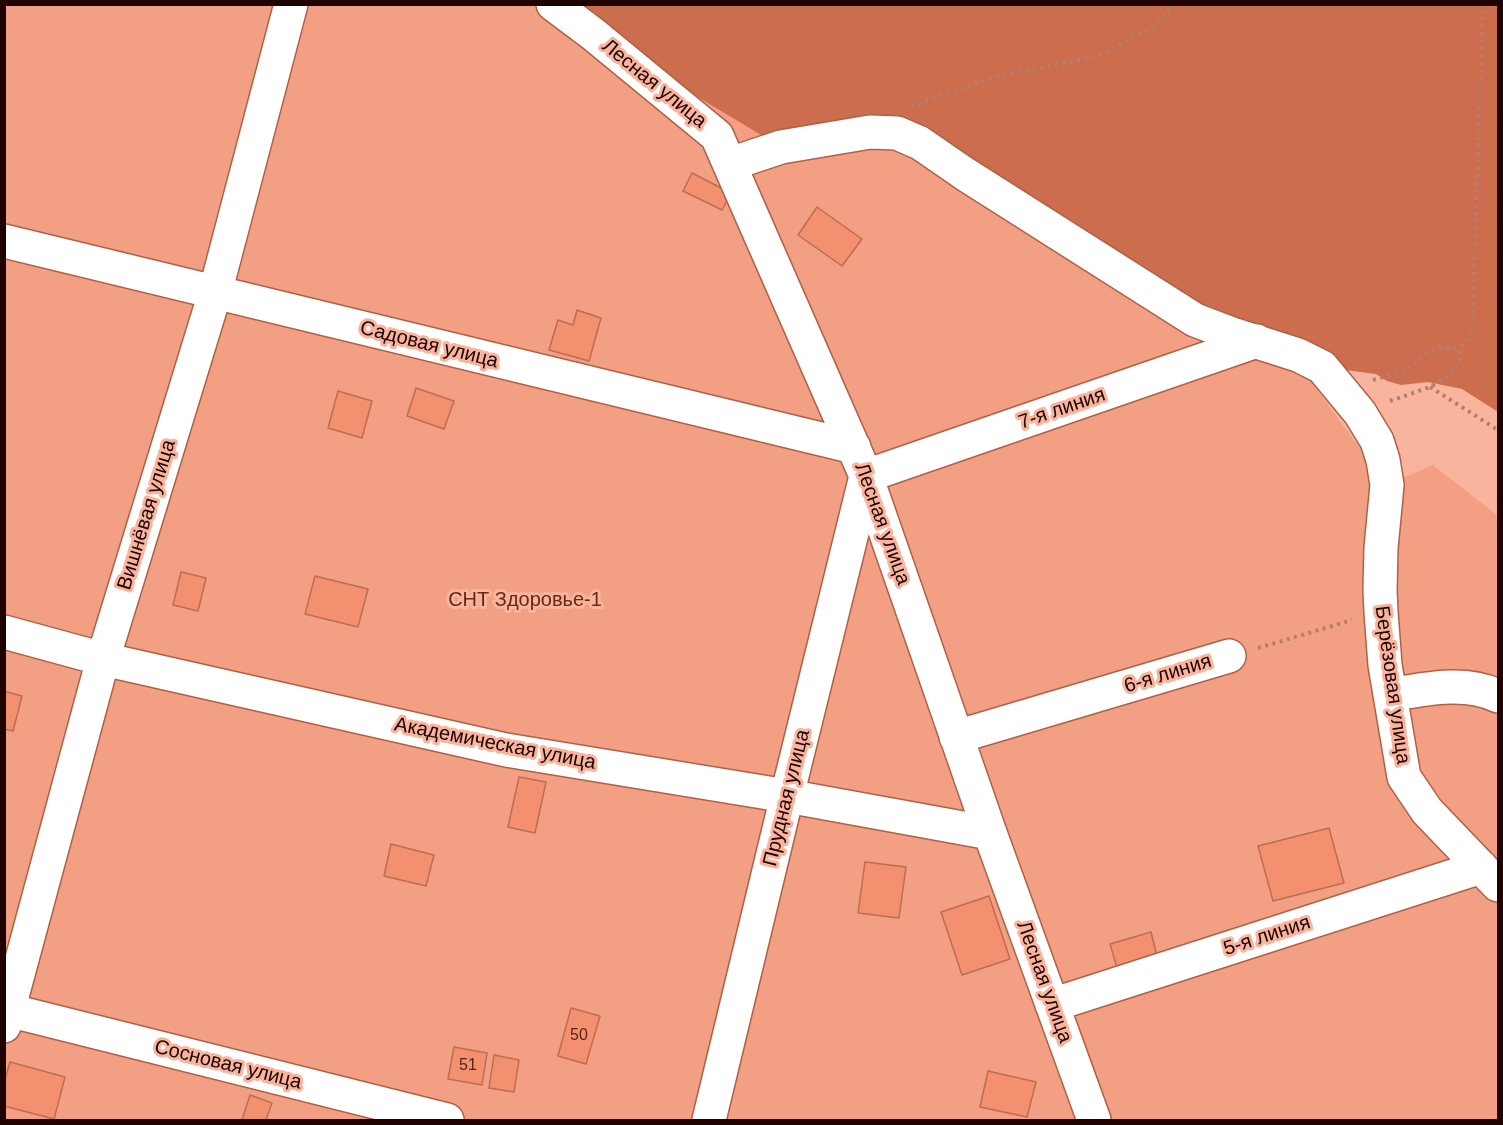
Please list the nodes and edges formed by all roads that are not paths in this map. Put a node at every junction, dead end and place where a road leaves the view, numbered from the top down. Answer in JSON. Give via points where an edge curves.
{"nodes":[{"id":1,"x":291,"y":4,"type":"edge"},
{"id":2,"x":553,"y":4,"type":"edge"},
{"id":3,"x":730,"y":164,"type":"junction"},
{"id":4,"x":4,"y":241,"type":"edge"},
{"id":5,"x":215,"y":293,"type":"junction"},
{"id":6,"x":1257,"y":341,"type":"junction"},
{"id":7,"x":860,"y":462,"type":"junction"},
{"id":8,"x":4,"y":632,"type":"edge"},
{"id":9,"x":1229,"y":656,"type":"road end"},
{"id":10,"x":103,"y":659,"type":"junction"},
{"id":11,"x":1390,"y":694,"type":"junction"},
{"id":12,"x":1498,"y":696,"type":"edge"},
{"id":13,"x":956,"y":737,"type":"junction"},
{"id":14,"x":787,"y":796,"type":"junction"},
{"id":15,"x":990,"y":833,"type":"junction"},
{"id":16,"x":1490,"y":876,"type":"edge"},
{"id":17,"x":1052,"y":1005,"type":"junction"},
{"id":18,"x":6,"y":1018,"type":"edge"},
{"id":19,"x":447,"y":1120,"type":"edge"},
{"id":20,"x":709,"y":1120,"type":"edge"},
{"id":21,"x":1094,"y":1120,"type":"edge"}],
"edges":[{"from":1,"to":5,"type":"street","name":"Вишнёвая улица"},
{"from":2,"to":3,"type":"street","name":"Лесная улица","via":[[717,135]]},
{"from":3,"to":6,"type":"street","name":"Берёзовая улица","via":[[781,147],[870,132],[897,133],[920,143],[1195,320]]},
{"from":3,"to":7,"type":"street","name":"Лесная улица"},
{"from":4,"to":5,"type":"street","name":"Садовая улица"},
{"from":5,"to":7,"type":"street","name":"Садовая улица"},
{"from":5,"to":10,"type":"street","name":"Вишнёвая улица"},
{"from":6,"to":7,"type":"street","name":"7-я линия"},
{"from":6,"to":11,"type":"street","name":"Берёзовая улица","via":[[1322,367],[1377,441],[1387,485],[1380,590]]},
{"from":7,"to":13,"type":"street","name":"Лесная улица"},
{"from":7,"to":14,"type":"street","name":"Прудная улица"},
{"from":8,"to":10,"type":"street","name":"Академическая улица"},
{"from":9,"to":13,"type":"street","name":"6-я линия"},
{"from":10,"to":14,"type":"street","name":"Академическая улица","via":[[506,750]]},
{"from":10,"to":18,"type":"street","name":"Вишнёвая улица"},
{"from":11,"to":12,"type":"street","via":[[1465,688]]},
{"from":11,"to":16,"type":"street","name":"Берёзовая улица","via":[[1404,777],[1427,811]]},
{"from":13,"to":15,"type":"street","name":"Лесная улица"},
{"from":14,"to":15,"type":"street","name":"Академическая улица"},
{"from":14,"to":20,"type":"street","name":"Прудная улица"},
{"from":15,"to":17,"type":"street","name":"Лесная улица"},
{"from":16,"to":17,"type":"street","name":"5-я линия"},
{"from":17,"to":21,"type":"street","name":"Лесная улица"},
{"from":18,"to":19,"type":"street","name":"Сосновая улица"}]}
